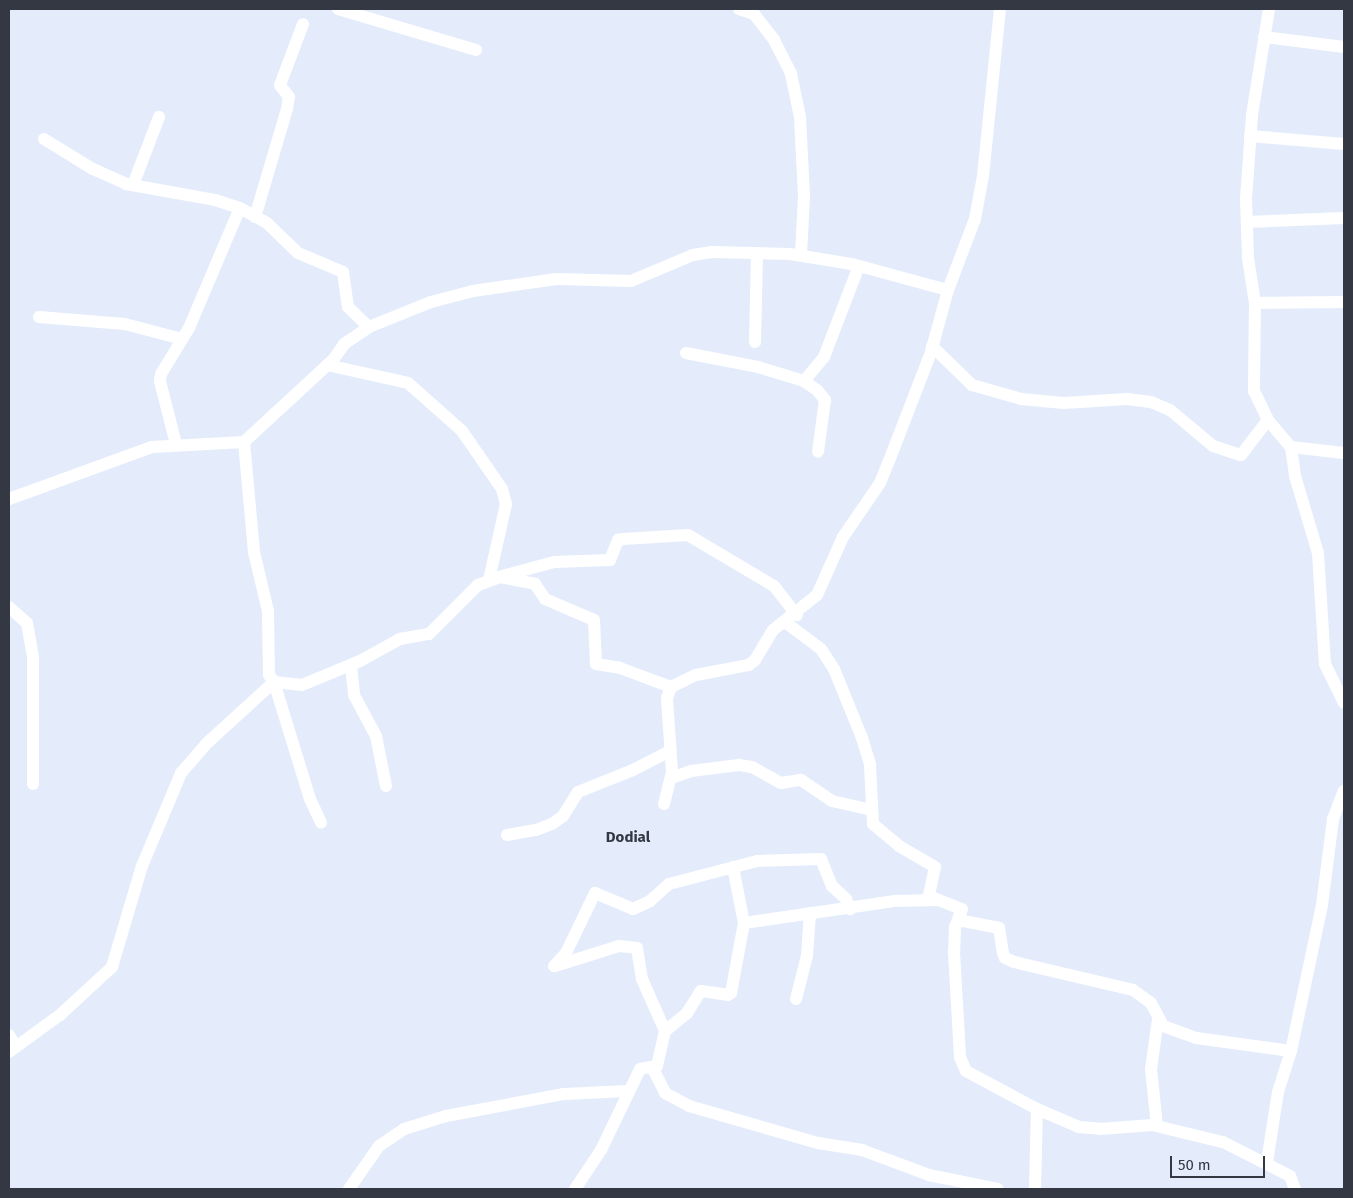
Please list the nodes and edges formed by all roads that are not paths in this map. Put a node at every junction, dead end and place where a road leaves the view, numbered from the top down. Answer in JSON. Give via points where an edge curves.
{"nodes":[{"id":1,"x":338,"y":9,"type":"edge"},
{"id":2,"x":738,"y":9,"type":"edge"},
{"id":3,"x":762,"y":9,"type":"edge"},
{"id":4,"x":1000,"y":9,"type":"edge"},
{"id":5,"x":1269,"y":9,"type":"edge"},
{"id":6,"x":303,"y":24,"type":"dead end"},
{"id":7,"x":1264,"y":36,"type":"junction"},
{"id":8,"x":774,"y":40,"type":"junction"},
{"id":9,"x":1344,"y":47,"type":"edge"},
{"id":10,"x":476,"y":50,"type":"dead end"},
{"id":11,"x":159,"y":116,"type":"dead end"},
{"id":12,"x":1250,"y":136,"type":"junction"},
{"id":13,"x":44,"y":139,"type":"dead end"},
{"id":14,"x":1344,"y":144,"type":"edge"},
{"id":15,"x":133,"y":185,"type":"junction"},
{"id":16,"x":240,"y":208,"type":"junction"},
{"id":17,"x":255,"y":217,"type":"junction"},
{"id":18,"x":1344,"y":218,"type":"edge"},
{"id":19,"x":1247,"y":222,"type":"junction"},
{"id":20,"x":757,"y":254,"type":"junction"},
{"id":21,"x":801,"y":256,"type":"junction"},
{"id":22,"x":859,"y":266,"type":"junction"},
{"id":23,"x":948,"y":290,"type":"junction"},
{"id":24,"x":1344,"y":302,"type":"edge"},
{"id":25,"x":1254,"y":303,"type":"junction"},
{"id":26,"x":40,"y":317,"type":"dead end"},
{"id":27,"x":369,"y":327,"type":"junction"},
{"id":28,"x":182,"y":339,"type":"junction"},
{"id":29,"x":755,"y":342,"type":"dead end"},
{"id":30,"x":932,"y":346,"type":"junction"},
{"id":31,"x":686,"y":353,"type":"dead end"},
{"id":32,"x":327,"y":365,"type":"junction"},
{"id":33,"x":804,"y":382,"type":"junction"},
{"id":34,"x":1268,"y":420,"type":"junction"},
{"id":35,"x":244,"y":442,"type":"junction"},
{"id":36,"x":176,"y":444,"type":"junction"},
{"id":37,"x":1291,"y":447,"type":"junction"},
{"id":38,"x":818,"y":452,"type":"dead end"},
{"id":39,"x":1344,"y":453,"type":"edge"},
{"id":40,"x":9,"y":499,"type":"edge"},
{"id":41,"x":494,"y":578,"type":"junction"},
{"id":42,"x":9,"y":607,"type":"edge"},
{"id":43,"x":796,"y":614,"type":"junction"},
{"id":44,"x":785,"y":622,"type":"junction"},
{"id":45,"x":351,"y":665,"type":"junction"},
{"id":46,"x":274,"y":682,"type":"junction"},
{"id":47,"x":671,"y":687,"type":"junction"},
{"id":48,"x":1344,"y":704,"type":"edge"},
{"id":49,"x":670,"y":751,"type":"junction"},
{"id":50,"x":671,"y":778,"type":"junction"},
{"id":51,"x":33,"y":784,"type":"dead end"},
{"id":52,"x":386,"y":786,"type":"dead end"},
{"id":53,"x":1344,"y":791,"type":"edge"},
{"id":54,"x":664,"y":804,"type":"dead end"},
{"id":55,"x":872,"y":810,"type":"junction"},
{"id":56,"x":321,"y":823,"type":"dead end"},
{"id":57,"x":507,"y":835,"type":"dead end"},
{"id":58,"x":733,"y":867,"type":"junction"},
{"id":59,"x":938,"y":900,"type":"junction"},
{"id":60,"x":850,"y":909,"type":"junction"},
{"id":61,"x":810,"y":913,"type":"junction"},
{"id":62,"x":960,"y":915,"type":"junction"},
{"id":63,"x":744,"y":923,"type":"junction"},
{"id":64,"x":796,"y":998,"type":"dead end"},
{"id":65,"x":1158,"y":1019,"type":"junction"},
{"id":66,"x":665,"y":1032,"type":"junction"},
{"id":67,"x":9,"y":1036,"type":"edge"},
{"id":68,"x":12,"y":1050,"type":"edge"},
{"id":69,"x":1291,"y":1051,"type":"junction"},
{"id":70,"x":652,"y":1067,"type":"junction"},
{"id":71,"x":627,"y":1091,"type":"junction"},
{"id":72,"x":1037,"y":1109,"type":"junction"},
{"id":73,"x":1157,"y":1126,"type":"junction"},
{"id":74,"x":1266,"y":1162,"type":"junction"},
{"id":75,"x":1036,"y":1188,"type":"edge"},
{"id":76,"x":350,"y":1189,"type":"edge"},
{"id":77,"x":575,"y":1189,"type":"edge"},
{"id":78,"x":998,"y":1189,"type":"edge"},
{"id":79,"x":1295,"y":1189,"type":"edge"}],
"edges":[{"from":1,"to":10,"type":"street"},
{"from":2,"to":8,"type":"street","via":[[754,14]]},
{"from":3,"to":8,"type":"street"},
{"from":4,"to":23,"type":"street","via":[[983,176],[975,219]]},
{"from":5,"to":7,"type":"street"},
{"from":6,"to":17,"type":"street","via":[[280,85],[288,97],[287,109]]},
{"from":7,"to":9,"type":"street"},
{"from":7,"to":12,"type":"street"},
{"from":8,"to":21,"type":"street","via":[[791,74],[800,118],[804,196]]},
{"from":11,"to":15,"type":"street"},
{"from":12,"to":14,"type":"street"},
{"from":12,"to":19,"type":"street"},
{"from":13,"to":15,"type":"street","via":[[93,169]]},
{"from":15,"to":16,"type":"street","via":[[215,200]]},
{"from":16,"to":17,"type":"street"},
{"from":16,"to":28,"type":"street"},
{"from":17,"to":27,"type":"street","via":[[280,234],[298,254],[343,272],[348,307]]},
{"from":18,"to":19,"type":"street"},
{"from":19,"to":25,"type":"street"},
{"from":20,"to":21,"type":"street"},
{"from":20,"to":27,"type":"street","via":[[692,255],[630,282],[556,280],[473,291],[431,302]]},
{"from":20,"to":29,"type":"street"},
{"from":21,"to":22,"type":"street"},
{"from":22,"to":23,"type":"street"},
{"from":22,"to":33,"type":"street","via":[[824,357]]},
{"from":23,"to":30,"type":"street"},
{"from":24,"to":25,"type":"street"},
{"from":25,"to":34,"type":"street","via":[[1254,391]]},
{"from":26,"to":28,"type":"street","via":[[125,324],[166,332]]},
{"from":27,"to":32,"type":"street","via":[[344,344]]},
{"from":28,"to":36,"type":"street","via":[[161,374],[160,382]]},
{"from":30,"to":34,"type":"street","via":[[972,385],[1021,399],[1151,402],[1170,410],[1213,446],[1241,454]]},
{"from":30,"to":43,"type":"street","via":[[880,483],[843,538],[817,595]]},
{"from":31,"to":33,"type":"street","via":[[739,362]]},
{"from":32,"to":35,"type":"street"},
{"from":32,"to":41,"type":"street","via":[[408,383],[462,431],[502,489],[506,504]]},
{"from":33,"to":38,"type":"street","via":[[825,400]]},
{"from":34,"to":37,"type":"street"},
{"from":35,"to":36,"type":"street"},
{"from":35,"to":46,"type":"street","via":[[254,552],[268,611],[269,675]]},
{"from":36,"to":40,"type":"street","via":[[130,453]]},
{"from":37,"to":39,"type":"street"},
{"from":37,"to":48,"type":"street","via":[[1295,476],[1318,553],[1325,664]]},
{"from":41,"to":43,"type":"street","via":[[554,562],[610,560],[618,540],[688,536],[774,586]]},
{"from":41,"to":45,"type":"street","via":[[478,585],[429,634],[400,639]]},
{"from":41,"to":47,"type":"street","via":[[535,584],[545,599],[594,620],[596,664],[620,668]]},
{"from":42,"to":51,"type":"street","via":[[27,623],[33,658]]},
{"from":43,"to":44,"type":"street"},
{"from":44,"to":47,"type":"street","via":[[773,630],[749,665],[696,676]]},
{"from":44,"to":55,"type":"street","via":[[820,649],[834,669],[870,765]]},
{"from":45,"to":46,"type":"street","via":[[302,685]]},
{"from":45,"to":52,"type":"street","via":[[354,695],[376,736]]},
{"from":46,"to":56,"type":"street","via":[[310,799]]},
{"from":46,"to":68,"type":"street","via":[[206,744],[181,773],[142,866],[112,968],[60,1015]]},
{"from":47,"to":49,"type":"street","via":[[667,698]]},
{"from":49,"to":50,"type":"street"},
{"from":49,"to":57,"type":"street","via":[[578,792],[563,816],[552,824]]},
{"from":50,"to":54,"type":"street"},
{"from":50,"to":55,"type":"street","via":[[691,771],[739,765],[752,767],[781,783],[800,780],[838,803]]},
{"from":53,"to":69,"type":"street","via":[[1333,819],[1322,905]]},
{"from":55,"to":59,"type":"street","via":[[873,824],[878,830],[898,846],[935,867],[929,896]]},
{"from":58,"to":60,"type":"street","via":[[757,861],[821,859],[832,886],[846,899]]},
{"from":58,"to":63,"type":"street"},
{"from":58,"to":66,"type":"street","via":[[669,884],[650,901],[633,909],[594,893],[566,953],[554,966],[619,946],[637,948],[642,980]]},
{"from":59,"to":60,"type":"street","via":[[895,901]]},
{"from":59,"to":62,"type":"street"},
{"from":60,"to":61,"type":"street"},
{"from":61,"to":63,"type":"street"},
{"from":61,"to":64,"type":"street","via":[[806,956]]},
{"from":62,"to":65,"type":"street","via":[[999,928],[1005,958],[1133,990],[1151,1003]]},
{"from":62,"to":72,"type":"street","via":[[954,952],[960,1057],[973,1077]]},
{"from":63,"to":66,"type":"street","via":[[731,992],[728,995],[701,991],[687,1013]]},
{"from":65,"to":69,"type":"street","via":[[1163,1026],[1196,1038]]},
{"from":65,"to":73,"type":"street","via":[[1151,1069]]},
{"from":66,"to":70,"type":"street","via":[[657,1066]]},
{"from":67,"to":68,"type":"street"},
{"from":69,"to":74,"type":"street","via":[[1278,1092]]},
{"from":70,"to":71,"type":"street","via":[[640,1069]]},
{"from":70,"to":78,"type":"street","via":[[665,1094],[689,1106],[818,1143],[862,1150],[929,1175]]},
{"from":71,"to":76,"type":"street","via":[[564,1094],[446,1116],[404,1128],[379,1146]]},
{"from":71,"to":77,"type":"street","via":[[601,1150]]},
{"from":72,"to":73,"type":"street","via":[[1079,1127]]},
{"from":72,"to":75,"type":"street"},
{"from":73,"to":74,"type":"street","via":[[1223,1142]]},
{"from":74,"to":79,"type":"street","via":[[1290,1176]]}]}
